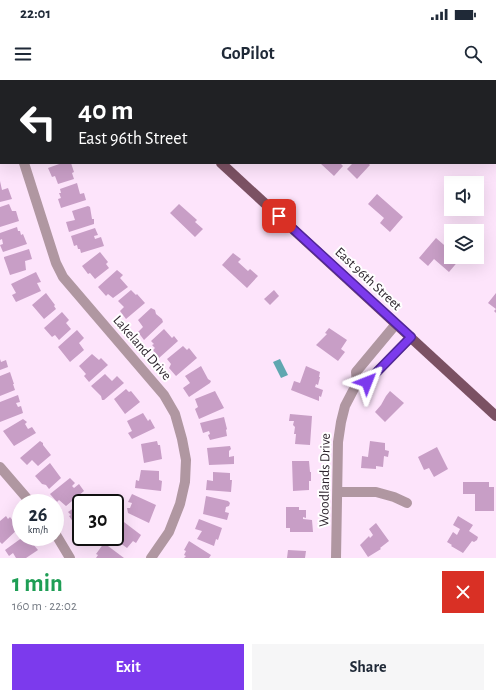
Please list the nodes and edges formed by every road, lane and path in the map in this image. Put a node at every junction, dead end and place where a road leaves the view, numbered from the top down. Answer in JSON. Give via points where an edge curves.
{"nodes":[{"id":1,"x":24,"y":164,"type":"edge"},
{"id":2,"x":222,"y":164,"type":"edge"},
{"id":3,"x":396,"y":324,"type":"junction"},
{"id":4,"x":411,"y":337,"type":"junction"},
{"id":5,"x":356,"y":382,"type":"junction"},
{"id":6,"x":496,"y":416,"type":"edge"},
{"id":7,"x":0,"y":467,"type":"edge"},
{"id":8,"x":338,"y":492,"type":"junction"},
{"id":9,"x":23,"y":494,"type":"edge"},
{"id":10,"x":407,"y":503,"type":"dead end"},
{"id":11,"x":63,"y":546,"type":"edge"},
{"id":12,"x":70,"y":558,"type":"edge"},
{"id":13,"x":151,"y":558,"type":"edge"},
{"id":14,"x":336,"y":558,"type":"edge"}],
"edges":[{"from":1,"to":13,"type":"street","name":"Lakeland Drive","via":[[63,277],[164,395],[175,414],[182,439],[185,482],[169,532]]},
{"from":2,"to":3,"type":"main road","name":"East 96th Street"},
{"from":3,"to":4,"type":"main road","name":"East 96th Street"},
{"from":3,"to":5,"type":"street","name":"Woodlands Drive","via":[[356,372]]},
{"from":4,"to":5,"type":"street","via":[[367,382]]},
{"from":4,"to":6,"type":"main road","name":"East 96th Street"},
{"from":5,"to":8,"type":"street","name":"Woodlands Drive","via":[[341,422],[337,457]]},
{"from":7,"to":9,"type":"street"},
{"from":8,"to":10,"type":"street","via":[[376,492]]},
{"from":8,"to":14,"type":"street","name":"Woodlands Drive"},
{"from":11,"to":12,"type":"street"}]}
